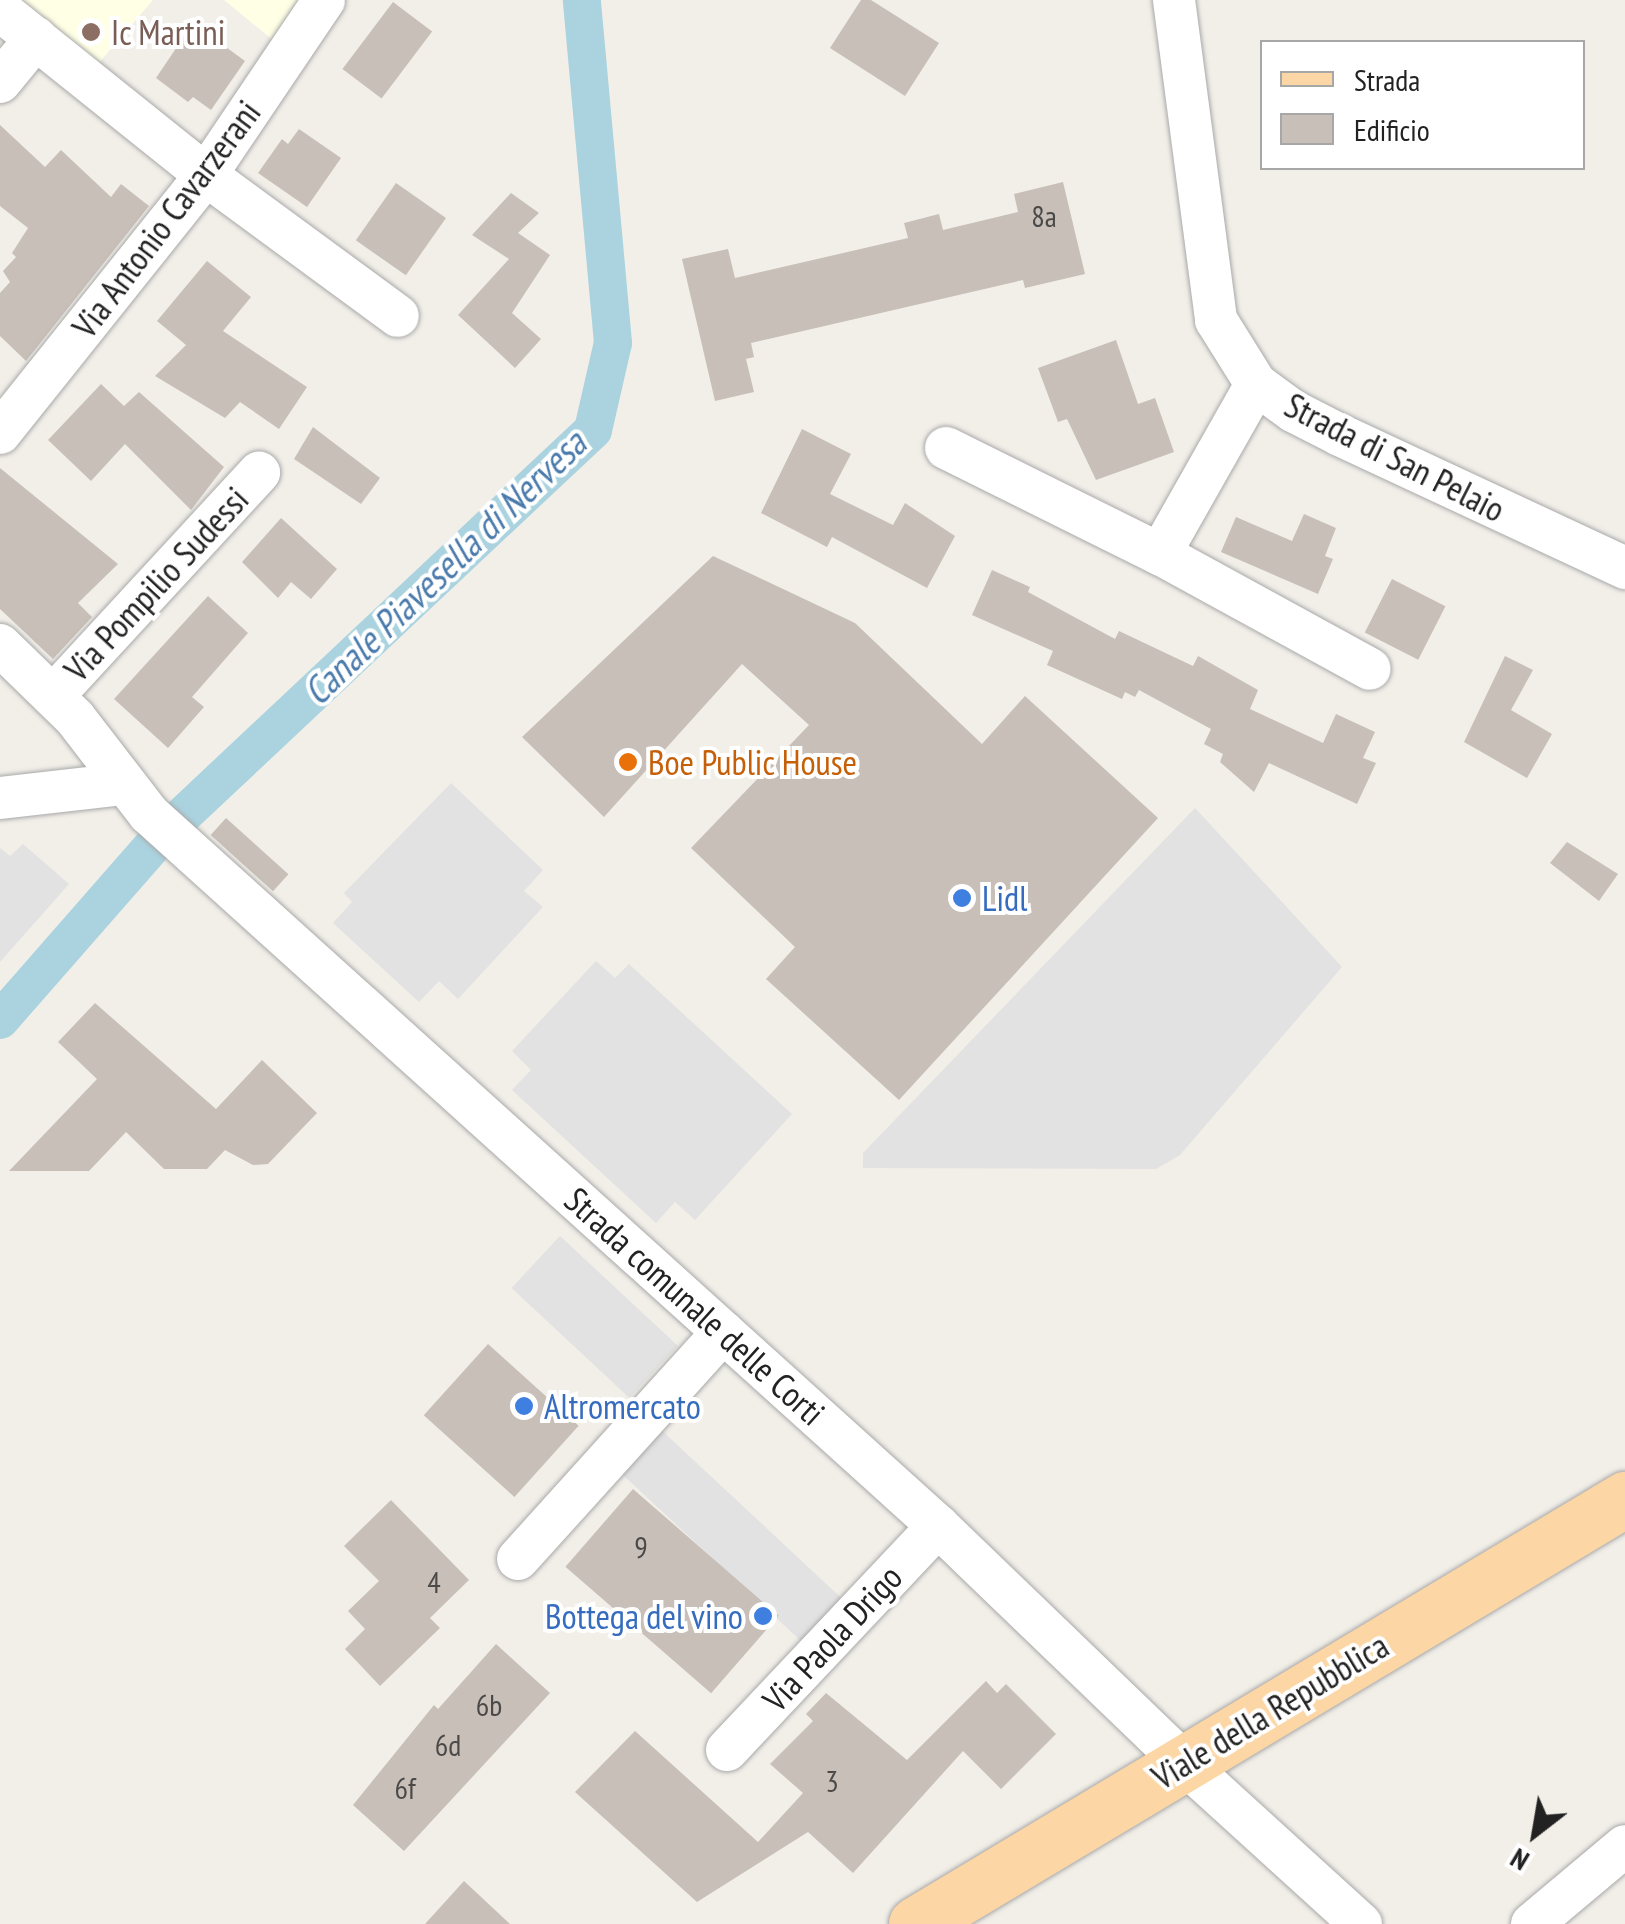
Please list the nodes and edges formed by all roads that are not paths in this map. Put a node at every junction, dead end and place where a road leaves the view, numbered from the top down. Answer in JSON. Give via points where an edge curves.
{"nodes":[{"id":1,"x":324,"y":0,"type":"edge"},
{"id":2,"x":1174,"y":0,"type":"edge"},
{"id":3,"x":0,"y":10,"type":"edge"},
{"id":4,"x":36,"y":38,"type":"junction"},
{"id":5,"x":0,"y":82,"type":"edge"},
{"id":6,"x":206,"y":176,"type":"junction"},
{"id":7,"x":398,"y":316,"type":"dead end"},
{"id":8,"x":1256,"y":384,"type":"junction"},
{"id":9,"x":0,"y":433,"type":"edge"},
{"id":10,"x":946,"y":448,"type":"dead end"},
{"id":11,"x":259,"y":473,"type":"dead end"},
{"id":12,"x":1160,"y":554,"type":"junction"},
{"id":13,"x":1625,"y":568,"type":"edge"},
{"id":14,"x":0,"y":645,"type":"edge"},
{"id":15,"x":1370,"y":669,"type":"dead end"},
{"id":16,"x":53,"y":696,"type":"junction"},
{"id":17,"x":0,"y":798,"type":"edge"},
{"id":18,"x":136,"y":799,"type":"junction"},
{"id":19,"x":723,"y":1332,"type":"junction"},
{"id":20,"x":1625,"y":1499,"type":"edge"},
{"id":21,"x":938,"y":1526,"type":"junction"},
{"id":22,"x":518,"y":1559,"type":"dead end"},
{"id":23,"x":727,"y":1750,"type":"dead end"},
{"id":24,"x":1185,"y":1764,"type":"junction"},
{"id":25,"x":1625,"y":1846,"type":"edge"},
{"id":26,"x":916,"y":1924,"type":"edge"},
{"id":27,"x":1361,"y":1924,"type":"edge"},
{"id":28,"x":1532,"y":1924,"type":"edge"}],
"edges":[{"from":1,"to":6,"type":"street","name":"Via Antonio Cavarzerani"},
{"from":2,"to":8,"type":"street","name":"Strada di San Pelaio","via":[[1216,320]]},
{"from":3,"to":4,"type":"street"},
{"from":4,"to":5,"type":"street"},
{"from":4,"to":6,"type":"street"},
{"from":6,"to":7,"type":"street"},
{"from":6,"to":9,"type":"street","name":"Via Antonio Cavarzerani"},
{"from":8,"to":12,"type":"street"},
{"from":8,"to":13,"type":"street","name":"Strada di San Pelaio","via":[[1340,435]]},
{"from":10,"to":12,"type":"street"},
{"from":11,"to":16,"type":"street","name":"Via Pompilio Sudessi"},
{"from":12,"to":15,"type":"street"},
{"from":14,"to":16,"type":"street","name":"Strada comunale delle Corti"},
{"from":16,"to":18,"type":"street","name":"Strada comunale delle Corti"},
{"from":17,"to":18,"type":"street"},
{"from":18,"to":19,"type":"street","name":"Strada comunale delle Corti"},
{"from":19,"to":21,"type":"street","name":"Strada comunale delle Corti"},
{"from":19,"to":22,"type":"street"},
{"from":20,"to":24,"type":"main road","name":"Viale della Repubblica"},
{"from":21,"to":23,"type":"street","name":"Via Paola Drigo"},
{"from":21,"to":24,"type":"street","name":"Strada comunale delle Corti"},
{"from":24,"to":26,"type":"main road","name":"Viale della Repubblica"},
{"from":24,"to":27,"type":"street","name":"Strada comunale delle Corti"},
{"from":25,"to":28,"type":"street"}]}
